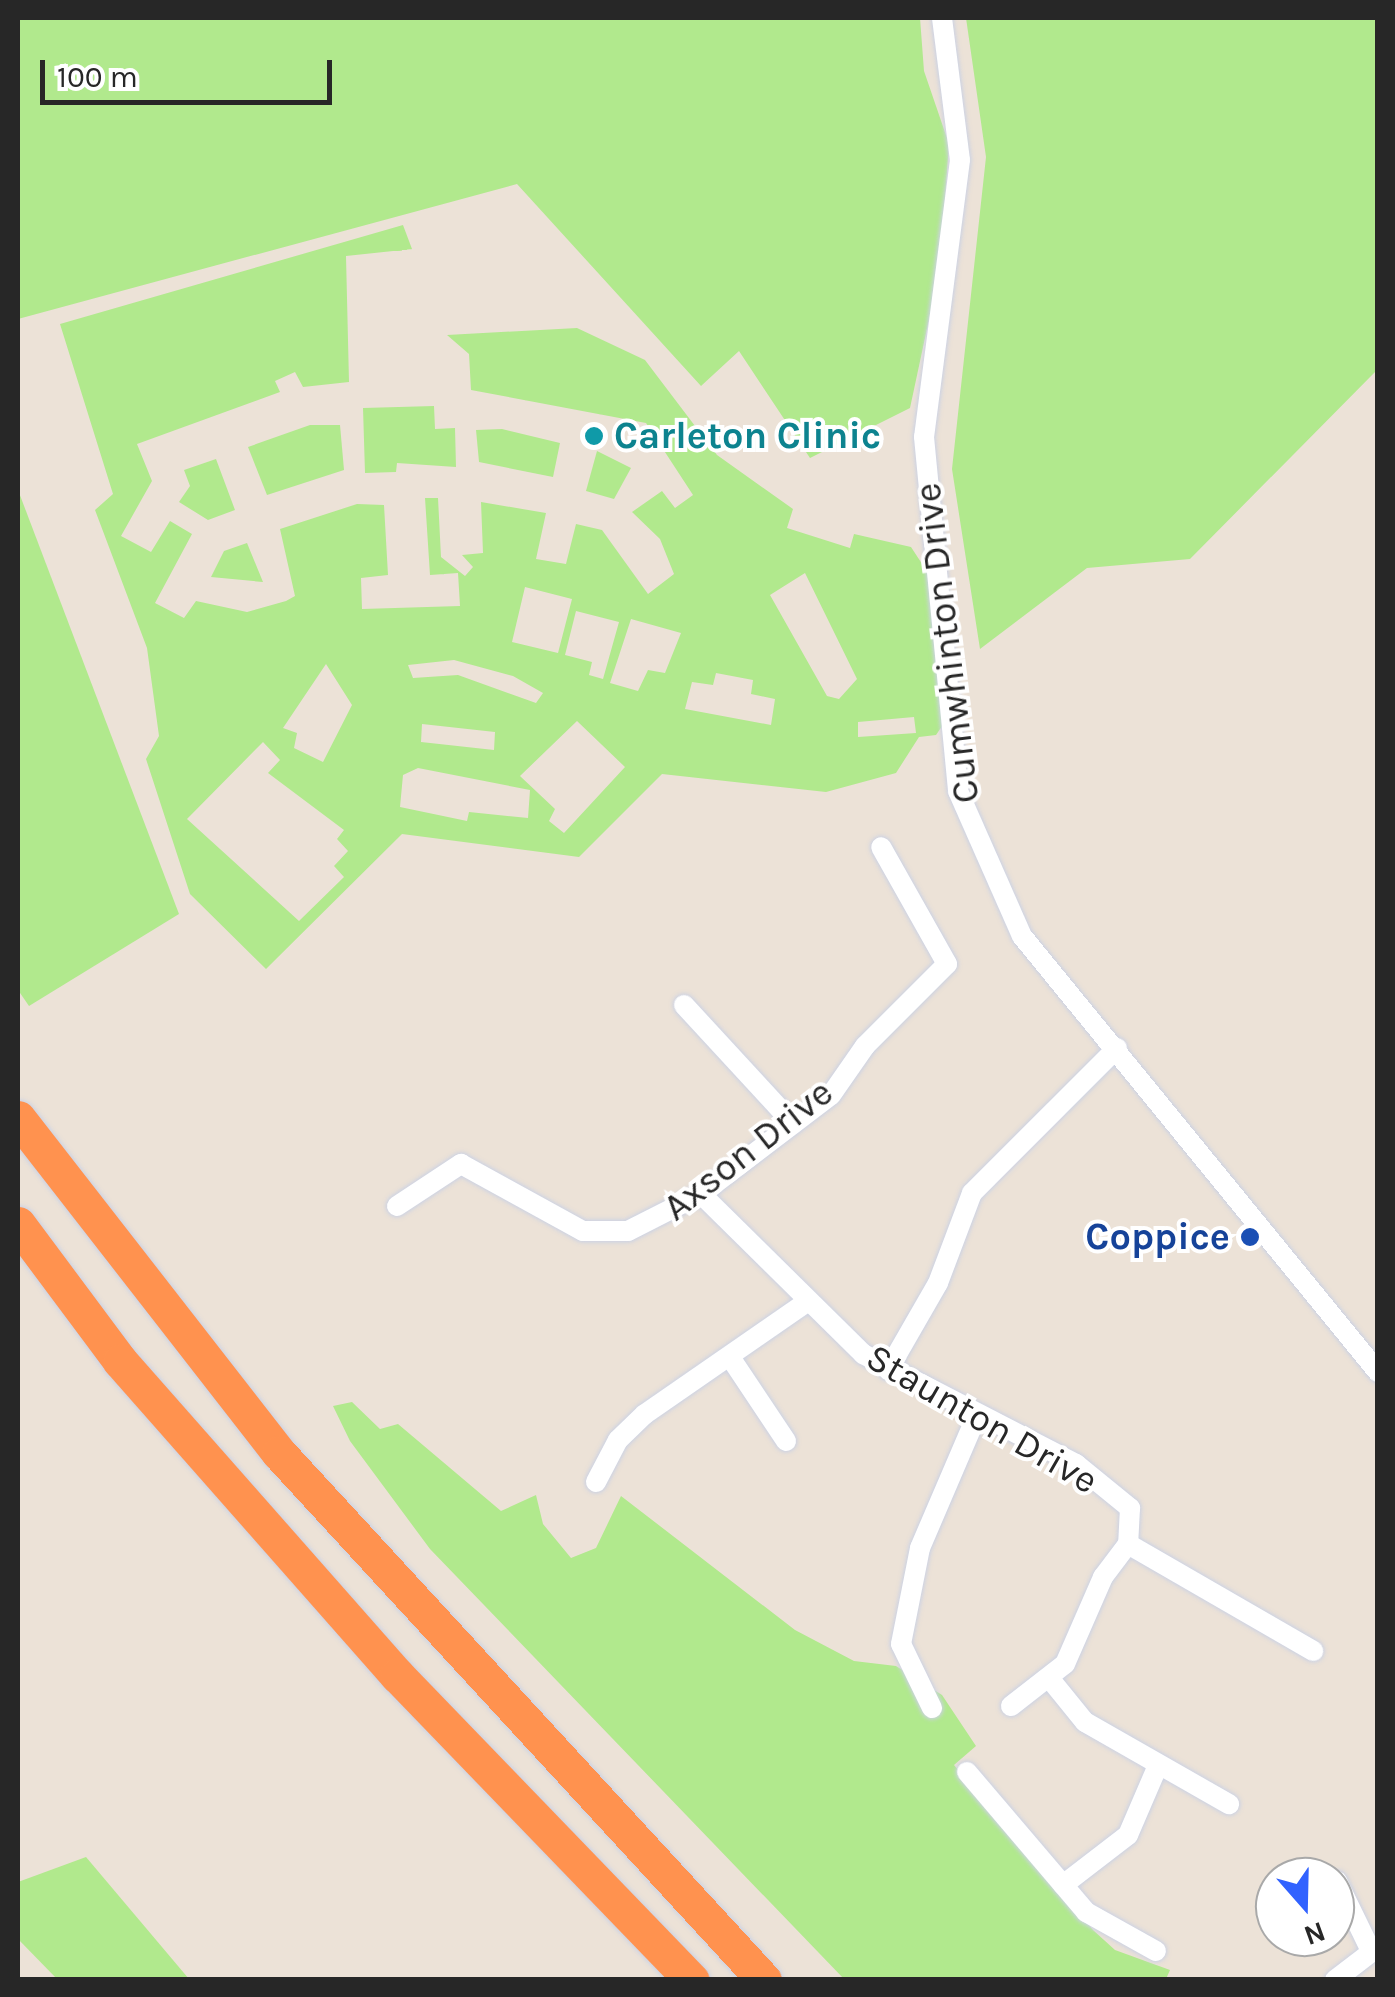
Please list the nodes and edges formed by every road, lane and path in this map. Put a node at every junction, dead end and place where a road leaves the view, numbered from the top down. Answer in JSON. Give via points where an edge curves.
{"nodes":[{"id":1,"x":942,"y":18,"type":"edge"},
{"id":2,"x":882,"y":848,"type":"dead end"},
{"id":3,"x":684,"y":1005,"type":"dead end"},
{"id":4,"x":1118,"y":1048,"type":"junction"},
{"id":5,"x":18,"y":1118,"type":"edge"},
{"id":6,"x":793,"y":1123,"type":"junction"},
{"id":7,"x":700,"y":1194,"type":"junction"},
{"id":8,"x":397,"y":1206,"type":"dead end"},
{"id":9,"x":18,"y":1224,"type":"edge"},
{"id":10,"x":804,"y":1304,"type":"junction"},
{"id":11,"x":730,"y":1358,"type":"junction"},
{"id":12,"x":888,"y":1370,"type":"junction"},
{"id":13,"x":1378,"y":1372,"type":"edge"},
{"id":14,"x":977,"y":1415,"type":"junction"},
{"id":15,"x":786,"y":1441,"type":"dead end"},
{"id":16,"x":596,"y":1482,"type":"dead end"},
{"id":17,"x":1128,"y":1544,"type":"junction"},
{"id":18,"x":1313,"y":1652,"type":"dead end"},
{"id":19,"x":1050,"y":1678,"type":"junction"},
{"id":20,"x":1011,"y":1706,"type":"dead end"},
{"id":21,"x":932,"y":1708,"type":"dead end"},
{"id":22,"x":1156,"y":1770,"type":"junction"},
{"id":23,"x":967,"y":1772,"type":"dead end"},
{"id":24,"x":1230,"y":1804,"type":"dead end"},
{"id":25,"x":1063,"y":1885,"type":"junction"},
{"id":26,"x":1355,"y":1913,"type":"edge"},
{"id":27,"x":1373,"y":1947,"type":"edge"},
{"id":28,"x":1156,"y":1952,"type":"dead end"},
{"id":29,"x":692,"y":1980,"type":"edge"},
{"id":30,"x":764,"y":1980,"type":"edge"},
{"id":31,"x":1335,"y":1980,"type":"edge"}],
"edges":[{"from":1,"to":4,"type":"street","name":"Cumwhinton Drive","via":[[960,160],[924,437],[958,790],[1014,924]]},
{"from":2,"to":6,"type":"street","name":"Axson Drive","via":[[947,964]]},
{"from":3,"to":6,"type":"street"},
{"from":4,"to":12,"type":"street","via":[[972,1193],[938,1283]]},
{"from":4,"to":13,"type":"street","name":"Cumwhinton Drive"},
{"from":5,"to":30,"type":"highway","via":[[280,1452]]},
{"from":6,"to":7,"type":"street","name":"Axson Drive"},
{"from":7,"to":8,"type":"street","name":"Axson Drive","via":[[628,1231],[583,1231],[461,1164]]},
{"from":7,"to":10,"type":"street","name":"Staunton Drive"},
{"from":9,"to":29,"type":"highway","via":[[120,1360],[397,1675]]},
{"from":10,"to":11,"type":"street"},
{"from":10,"to":12,"type":"street","name":"Staunton Drive"},
{"from":11,"to":15,"type":"street"},
{"from":11,"to":16,"type":"street","via":[[646,1414],[618,1440]]},
{"from":12,"to":14,"type":"street","name":"Staunton Drive"},
{"from":14,"to":17,"type":"street","name":"Staunton Drive","via":[[1076,1464],[1130,1508]]},
{"from":14,"to":21,"type":"street","via":[[920,1548],[900,1644]]},
{"from":17,"to":18,"type":"street","via":[[1197,1592]]},
{"from":17,"to":19,"type":"street"},
{"from":19,"to":20,"type":"street"},
{"from":19,"to":22,"type":"street","via":[[1085,1722]]},
{"from":22,"to":24,"type":"street"},
{"from":22,"to":25,"type":"street","via":[[1128,1835]]},
{"from":23,"to":25,"type":"street"},
{"from":25,"to":28,"type":"street","via":[[1086,1912]]},
{"from":26,"to":27,"type":"street"},
{"from":27,"to":31,"type":"street"}]}
